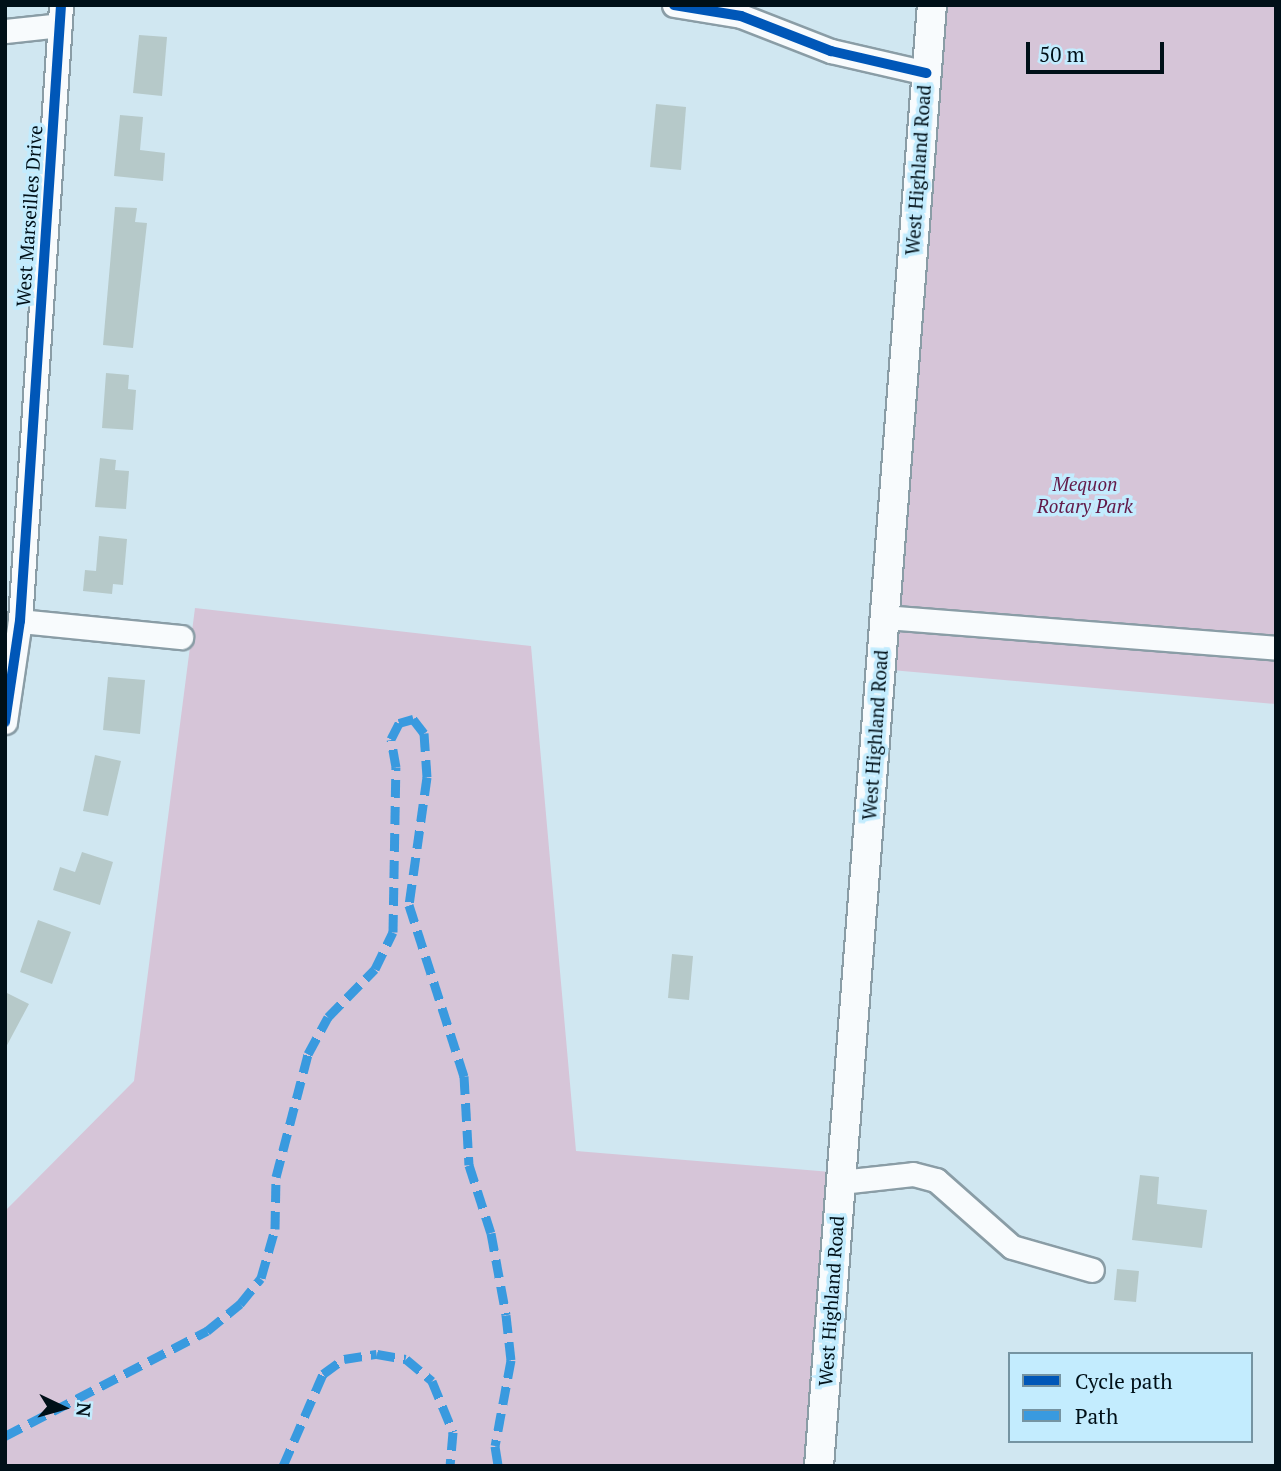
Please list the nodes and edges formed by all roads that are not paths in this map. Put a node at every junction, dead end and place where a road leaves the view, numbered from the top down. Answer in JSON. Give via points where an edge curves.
{"nodes":[{"id":1,"x":674,"y":5,"type":"edge"},
{"id":2,"x":932,"y":5,"type":"edge"},
{"id":3,"x":60,"y":15,"type":"edge"},
{"id":4,"x":5,"y":31,"type":"edge"},
{"id":5,"x":926,"y":73,"type":"junction"},
{"id":6,"x":885,"y":617,"type":"junction"},
{"id":7,"x":20,"y":621,"type":"junction"},
{"id":8,"x":181,"y":637,"type":"dead end"},
{"id":9,"x":1276,"y":648,"type":"edge"},
{"id":10,"x":5,"y":722,"type":"edge"},
{"id":11,"x":841,"y":1182,"type":"junction"},
{"id":12,"x":1092,"y":1270,"type":"dead end"},
{"id":13,"x":819,"y":1466,"type":"edge"}],
"edges":[{"from":1,"to":5,"type":"street","via":[[741,16],[831,51]]},
{"from":2,"to":5,"type":"main road","name":"West Highland Road"},
{"from":3,"to":4,"type":"street"},
{"from":3,"to":7,"type":"street","name":"West Marseilles Drive"},
{"from":5,"to":6,"type":"main road","name":"West Highland Road"},
{"from":6,"to":9,"type":"street"},
{"from":6,"to":11,"type":"main road","name":"West Highland Road"},
{"from":7,"to":8,"type":"street"},
{"from":7,"to":10,"type":"street","name":"West Marseilles Drive"},
{"from":11,"to":12,"type":"street","via":[[913,1174],[936,1180],[1012,1247]]},
{"from":11,"to":13,"type":"main road","name":"West Highland Road"}]}
